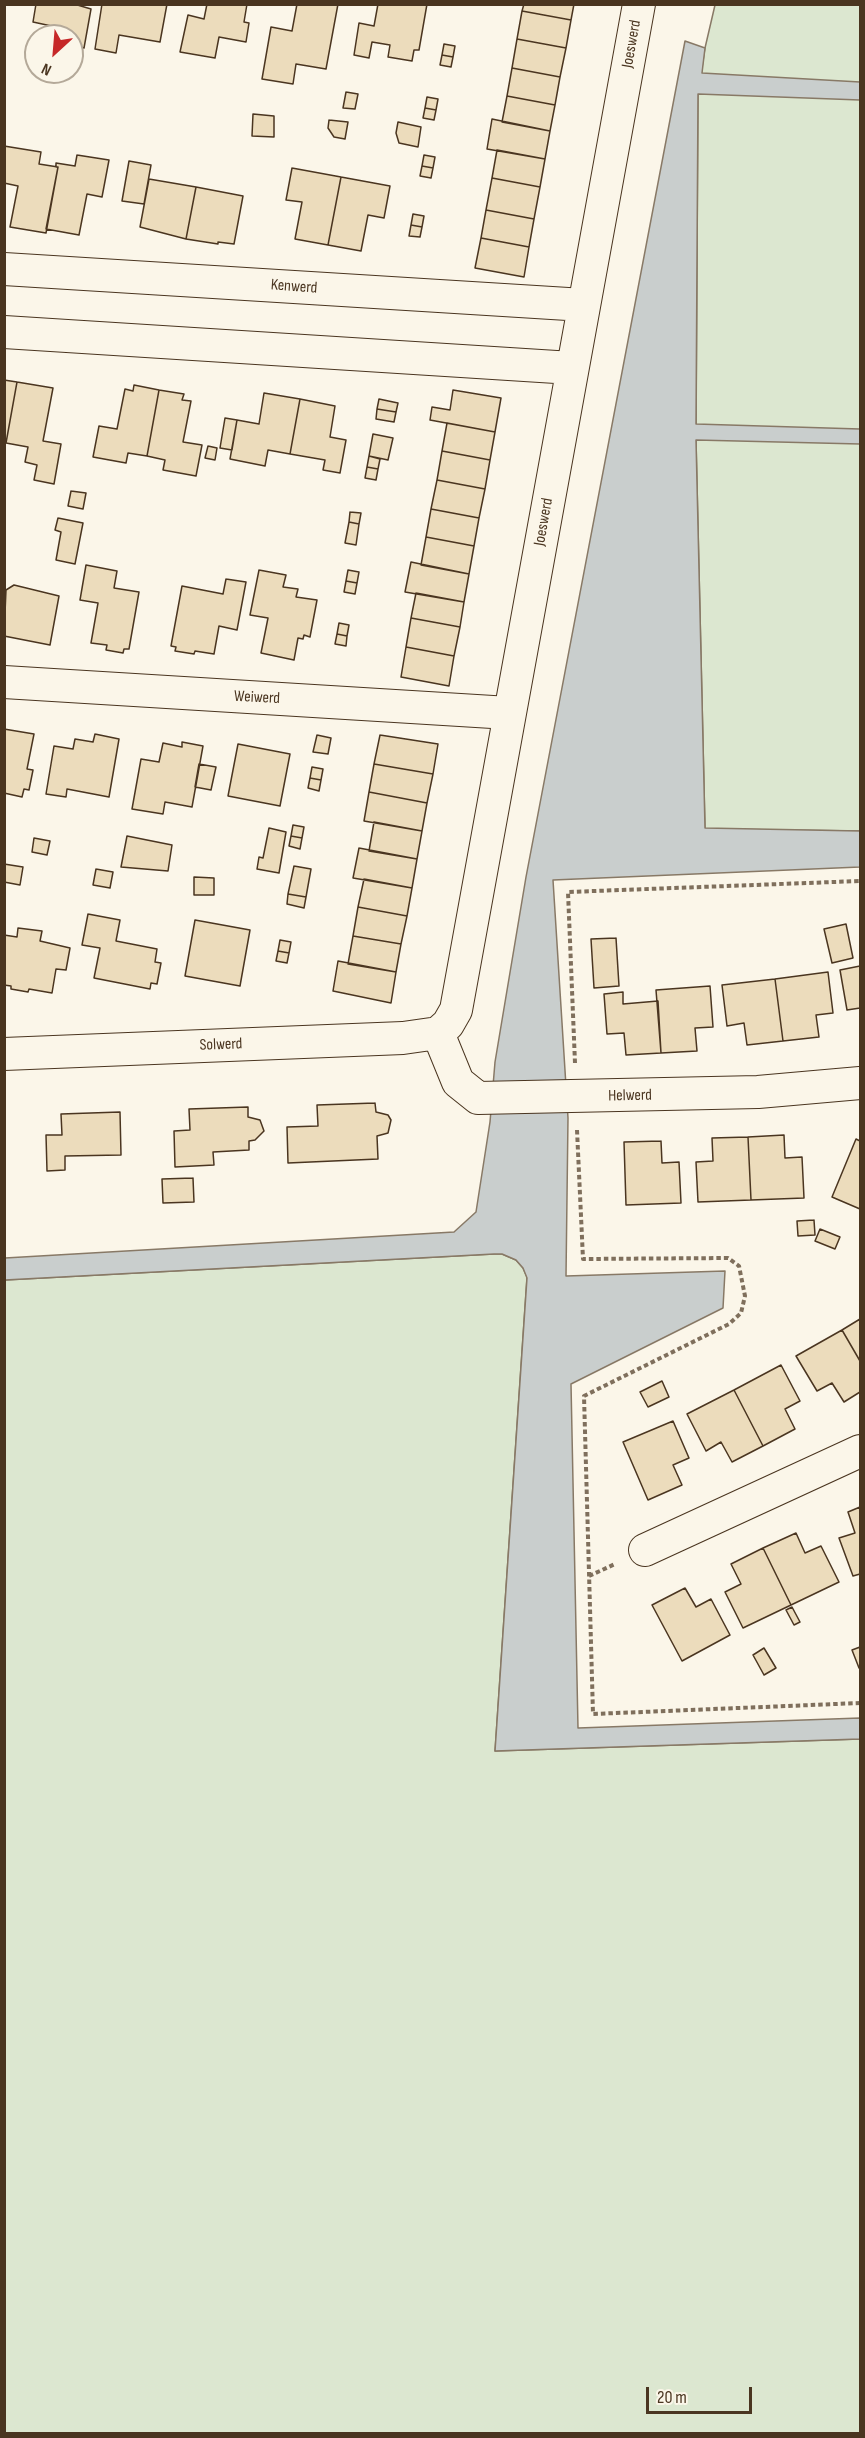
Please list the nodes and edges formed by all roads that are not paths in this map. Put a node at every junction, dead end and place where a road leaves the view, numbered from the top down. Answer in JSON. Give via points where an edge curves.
{"nodes":[{"id":1,"x":639,"y":4,"type":"edge"},
{"id":2,"x":4,"y":269,"type":"edge"},
{"id":3,"x":584,"y":305,"type":"junction"},
{"id":4,"x":4,"y":332,"type":"edge"},
{"id":5,"x":572,"y":368,"type":"junction"},
{"id":6,"x":4,"y":682,"type":"edge"},
{"id":7,"x":509,"y":713,"type":"junction"},
{"id":8,"x":438,"y":1033,"type":"junction"},
{"id":9,"x":4,"y":1054,"type":"edge"},
{"id":10,"x":861,"y":1083,"type":"edge"},
{"id":11,"x":861,"y":1451,"type":"edge"},
{"id":12,"x":632,"y":1556,"type":"road end"}],
"edges":[{"from":1,"to":3,"type":"street","name":"Joeswerd"},
{"from":2,"to":3,"type":"street","name":"Kenwerd"},
{"from":3,"to":5,"type":"street","name":"Joeswerd"},
{"from":4,"to":5,"type":"street"},
{"from":5,"to":7,"type":"street","name":"Joeswerd"},
{"from":6,"to":7,"type":"street","name":"Weiwerd"},
{"from":7,"to":8,"type":"street","name":"Joeswerd","via":[[456,1010]]},
{"from":8,"to":9,"type":"street","name":"Solwerd"},
{"from":8,"to":10,"type":"street","name":"Helwerd","via":[[458,1082],[478,1098],[758,1092]]},
{"from":11,"to":12,"type":"street"}]}
